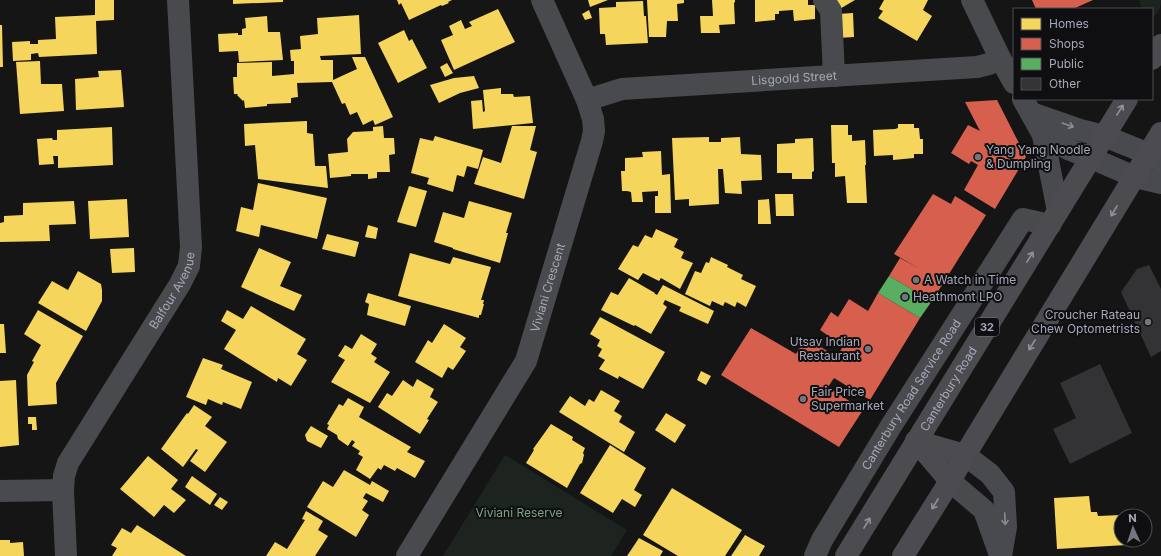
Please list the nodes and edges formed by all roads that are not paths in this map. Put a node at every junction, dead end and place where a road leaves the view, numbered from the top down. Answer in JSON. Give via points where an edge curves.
{"nodes":[{"id":1,"x":178,"y":0,"type":"edge"},
{"id":2,"x":542,"y":0,"type":"edge"},
{"id":3,"x":824,"y":0,"type":"edge"},
{"id":4,"x":972,"y":0,"type":"edge"},
{"id":5,"x":1161,"y":45,"type":"edge"},
{"id":6,"x":1153,"y":57,"type":"edge"},
{"id":7,"x":1000,"y":58,"type":"junction"},
{"id":8,"x":834,"y":76,"type":"junction"},
{"id":9,"x":1013,"y":81,"type":"edge"},
{"id":10,"x":587,"y":100,"type":"junction"},
{"id":11,"x":1126,"y":100,"type":"edge"},
{"id":12,"x":1027,"y":106,"type":"edge"},
{"id":13,"x":1161,"y":133,"type":"edge"},
{"id":14,"x":1043,"y":135,"type":"junction"},
{"id":15,"x":1104,"y":136,"type":"junction"},
{"id":16,"x":1091,"y":158,"type":"junction"},
{"id":17,"x":1155,"y":158,"type":"edge"},
{"id":18,"x":1135,"y":177,"type":"junction"},
{"id":19,"x":1161,"y":183,"type":"edge"},
{"id":20,"x":1054,"y":218,"type":"junction"},
{"id":21,"x":891,"y":426,"type":"junction"},
{"id":22,"x":916,"y":441,"type":"junction"},
{"id":23,"x":965,"y":455,"type":"junction"},
{"id":24,"x":950,"y":481,"type":"junction"},
{"id":25,"x":63,"y":490,"type":"junction"},
{"id":26,"x":0,"y":491,"type":"edge"},
{"id":27,"x":1004,"y":492,"type":"junction"},
{"id":28,"x":984,"y":510,"type":"junction"},
{"id":29,"x":66,"y":556,"type":"edge"},
{"id":30,"x":407,"y":556,"type":"edge"},
{"id":31,"x":815,"y":556,"type":"edge"},
{"id":32,"x":846,"y":556,"type":"edge"},
{"id":33,"x":903,"y":556,"type":"edge"},
{"id":34,"x":1001,"y":556,"type":"edge"}],
"edges":[{"from":1,"to":25,"type":"street","name":"Balfour Avenue","via":[[191,247],[189,266],[68,463]]},
{"from":2,"to":10,"type":"street","name":"Viviani Crescent"},
{"from":3,"to":8,"type":"street","via":[[832,11]]},
{"from":4,"to":7,"type":"street"},
{"from":5,"to":6,"type":"main road"},
{"from":7,"to":8,"type":"street","name":"Lisgoold Street","via":[[977,67]]},
{"from":7,"to":9,"type":"street"},
{"from":8,"to":10,"type":"street","name":"Lisgoold Street","via":[[622,89]]},
{"from":10,"to":30,"type":"street","name":"Viviani Crescent","via":[[593,119],[592,141],[526,361]]},
{"from":15,"to":11,"type":"main road","name":"Canterbury Road","number":"32","one_way":true},
{"from":12,"to":14,"type":"street"},
{"from":12,"to":15,"type":"street","one_way":true,"via":[[1080,130]]},
{"from":13,"to":17,"type":"main road"},
{"from":14,"to":16,"type":"street"},
{"from":14,"to":20,"type":"street"},
{"from":15,"to":16,"type":"main road","name":"Canterbury Road","number":"32"},
{"from":15,"to":17,"type":"street"},
{"from":16,"to":18,"type":"street"},
{"from":16,"to":20,"type":"main road","name":"Canterbury Road","number":"32"},
{"from":17,"to":18,"type":"main road"},
{"from":18,"to":19,"type":"street"},
{"from":18,"to":23,"type":"main road","one_way":true},
{"from":20,"to":21,"type":"street","name":"Canterbury Road Service Road","via":[[1023,219]]},
{"from":22,"to":20,"type":"main road","name":"Canterbury Road","number":"32","one_way":true},
{"from":21,"to":22,"type":"street"},
{"from":21,"to":31,"type":"street","name":"Canterbury Road Service Road","via":[[822,540]]},
{"from":22,"to":23,"type":"main road"},
{"from":22,"to":24,"type":"main road"},
{"from":32,"to":22,"type":"main road","name":"Canterbury Road","number":"32","one_way":true},
{"from":23,"to":24,"type":"main road"},
{"from":23,"to":27,"type":"street","via":[[990,474]]},
{"from":24,"to":28,"type":"street"},
{"from":24,"to":33,"type":"main road","one_way":true},
{"from":25,"to":26,"type":"street"},
{"from":25,"to":29,"type":"street","name":"Balfour Avenue"},
{"from":27,"to":28,"type":"street"},
{"from":27,"to":34,"type":"street","one_way":true,"via":[[1006,527]]},
{"from":28,"to":34,"type":"street"}]}
